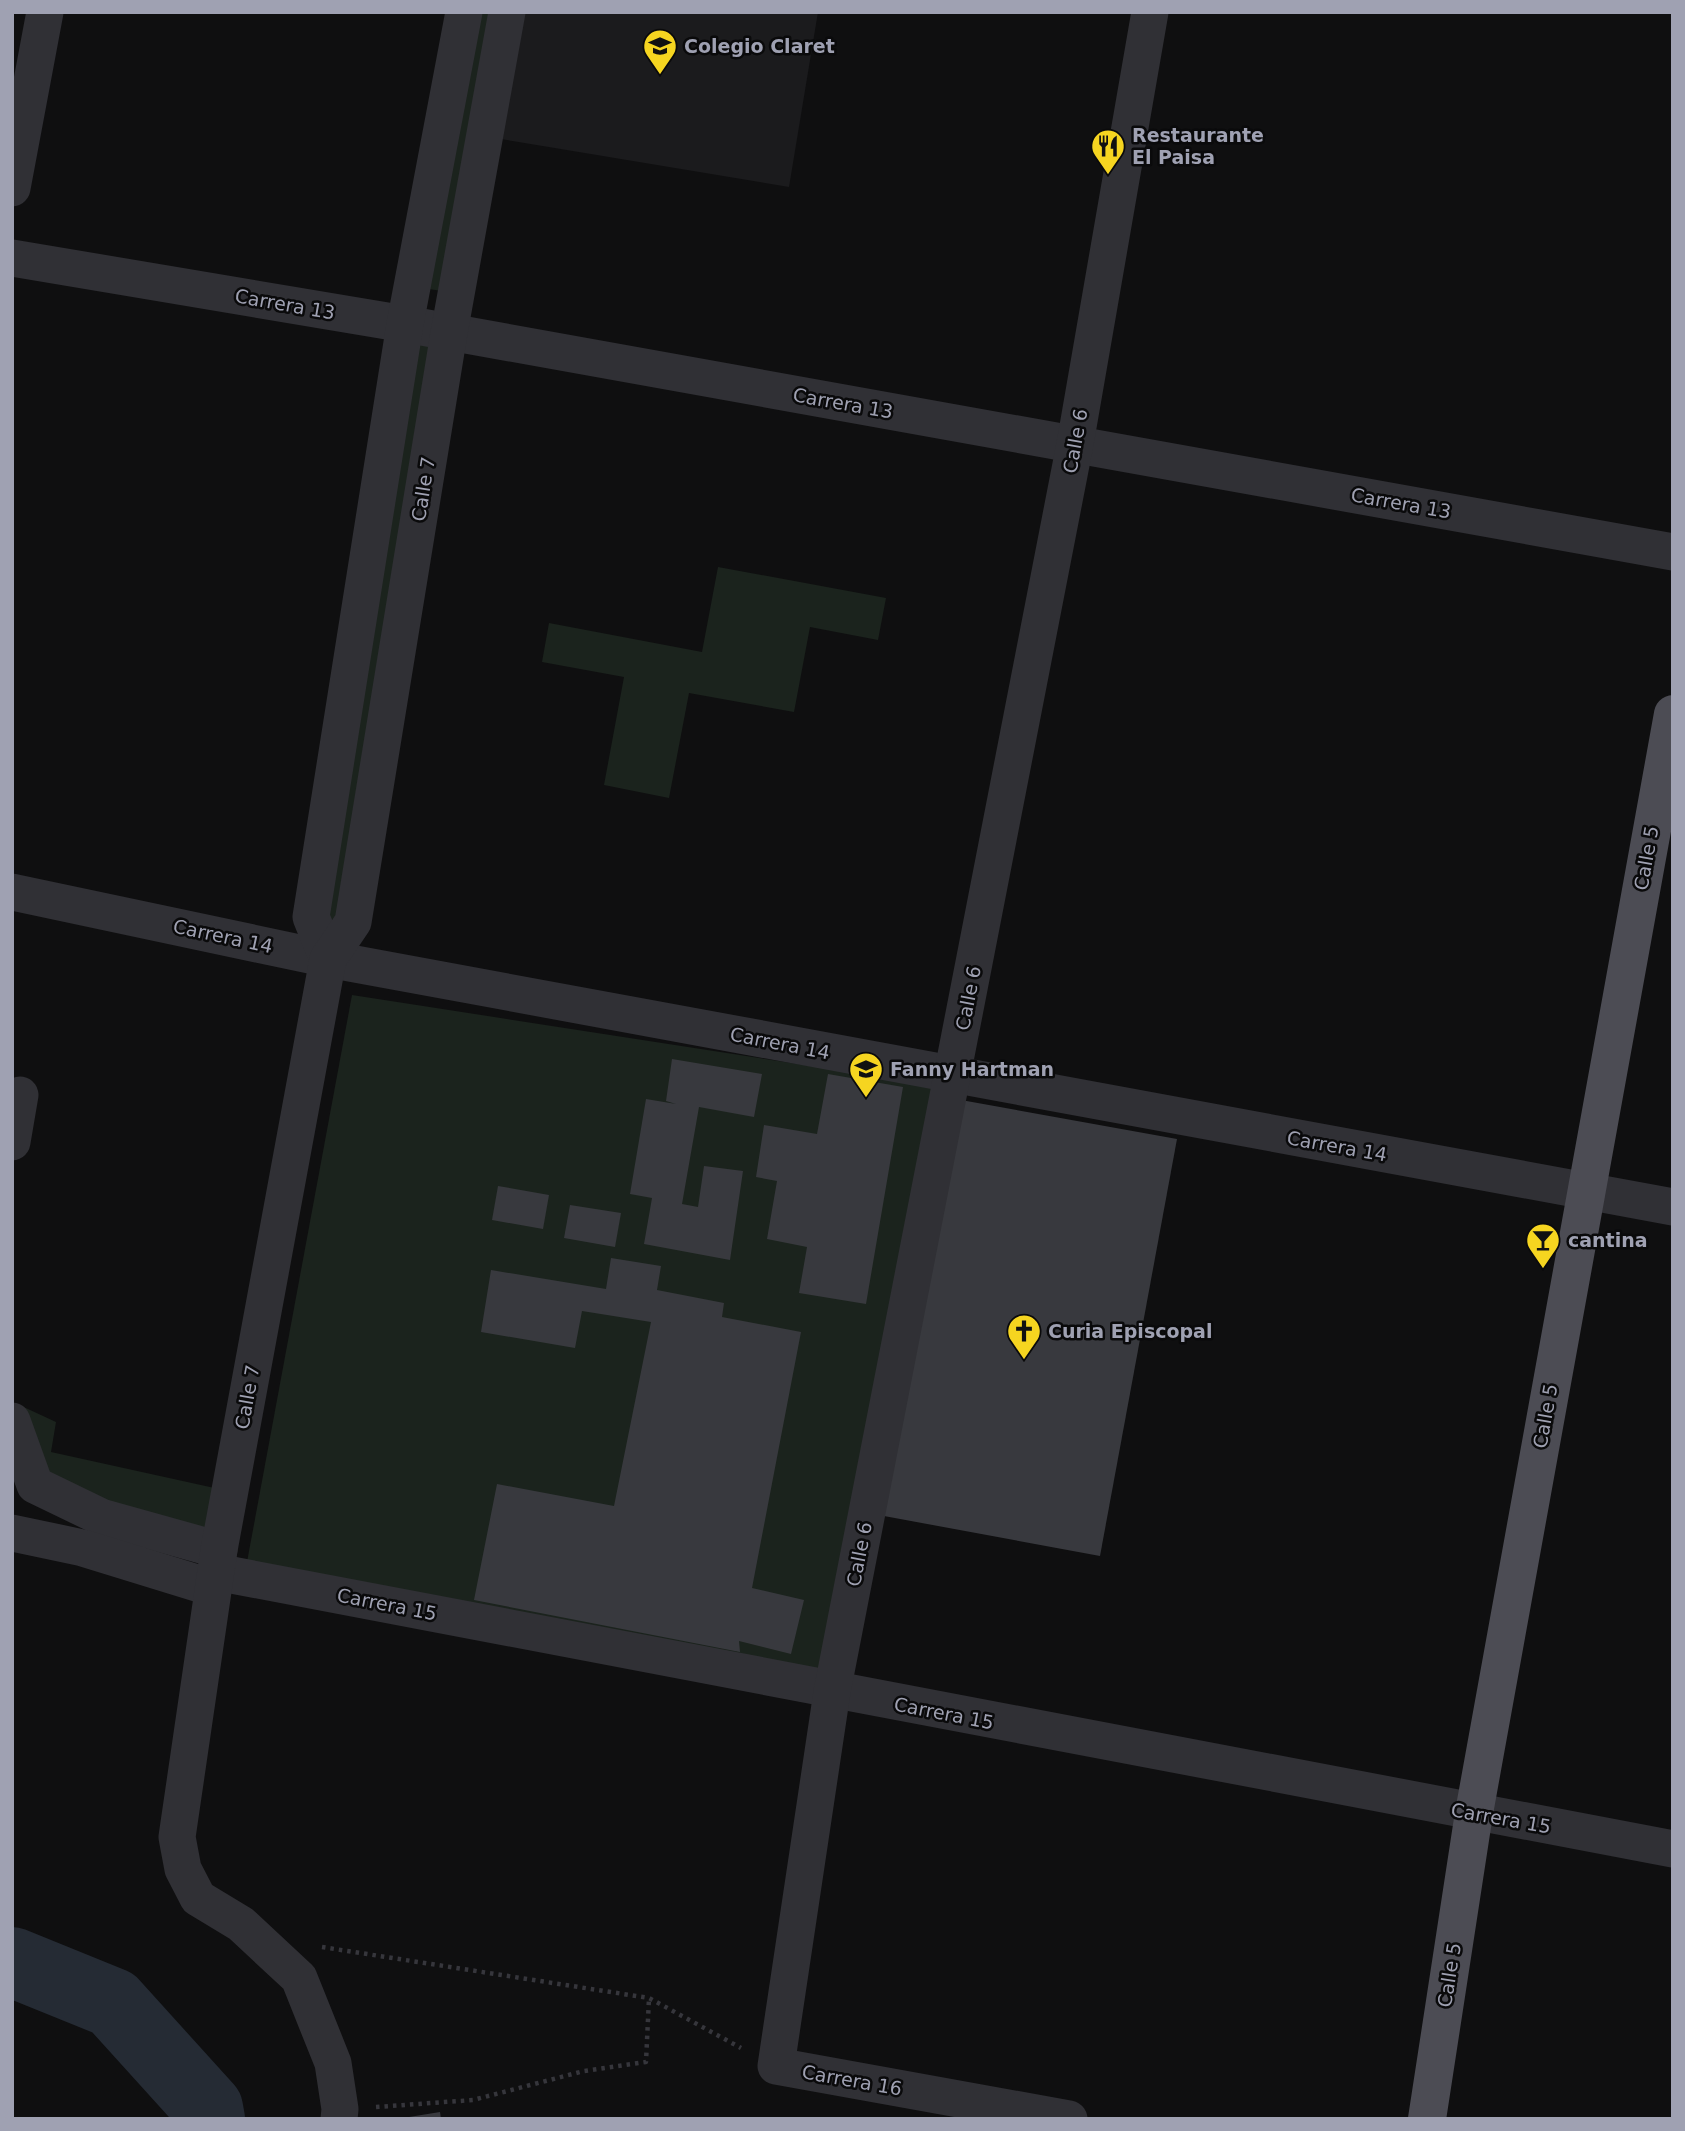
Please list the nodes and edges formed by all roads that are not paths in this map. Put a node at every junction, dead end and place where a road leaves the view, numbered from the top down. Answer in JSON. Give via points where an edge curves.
{"nodes":[{"id":1,"x":45,"y":12,"type":"edge"},
{"id":2,"x":464,"y":12,"type":"edge"},
{"id":3,"x":507,"y":12,"type":"edge"},
{"id":4,"x":1150,"y":12,"type":"edge"},
{"id":5,"x":12,"y":188,"type":"edge"},
{"id":6,"x":12,"y":258,"type":"edge"},
{"id":7,"x":405,"y":324,"type":"junction"},
{"id":8,"x":449,"y":333,"type":"junction"},
{"id":9,"x":1075,"y":444,"type":"junction"},
{"id":10,"x":1673,"y":552,"type":"edge"},
{"id":11,"x":1673,"y":715,"type":"edge"},
{"id":12,"x":12,"y":892,"type":"edge"},
{"id":13,"x":328,"y":959,"type":"junction"},
{"id":14,"x":953,"y":1076,"type":"junction"},
{"id":15,"x":20,"y":1095,"type":"dead end"},
{"id":16,"x":12,"y":1142,"type":"edge"},
{"id":17,"x":1585,"y":1191,"type":"junction"},
{"id":18,"x":1673,"y":1207,"type":"edge"},
{"id":19,"x":12,"y":1421,"type":"edge"},
{"id":20,"x":12,"y":1533,"type":"edge"},
{"id":21,"x":216,"y":1570,"type":"junction"},
{"id":22,"x":832,"y":1692,"type":"junction"},
{"id":23,"x":1474,"y":1813,"type":"junction"},
{"id":24,"x":1673,"y":1849,"type":"edge"},
{"id":25,"x":776,"y":2066,"type":"joint"},
{"id":26,"x":340,"y":2114,"type":"edge"},
{"id":27,"x":1069,"y":2119,"type":"edge"},
{"id":28,"x":1427,"y":2119,"type":"edge"}],
"edges":[{"from":1,"to":5,"type":"street"},
{"from":2,"to":7,"type":"street"},
{"from":3,"to":8,"type":"street","name":"Calle 7"},
{"from":4,"to":9,"type":"street","name":"Calle 6"},
{"from":6,"to":7,"type":"street","name":"Carrera 13"},
{"from":7,"to":8,"type":"street","name":"Carrera 13"},
{"from":7,"to":13,"type":"street","via":[[311,918]]},
{"from":8,"to":9,"type":"street","name":"Carrera 13"},
{"from":8,"to":13,"type":"street","name":"Calle 7","via":[[353,922]]},
{"from":9,"to":10,"type":"street","name":"Carrera 13"},
{"from":9,"to":14,"type":"street","name":"Calle 6"},
{"from":11,"to":17,"type":"main road","name":"Calle 5"},
{"from":12,"to":13,"type":"street","name":"Carrera 14"},
{"from":13,"to":14,"type":"street","name":"Carrera 14"},
{"from":13,"to":21,"type":"street","name":"Calle 7"},
{"from":14,"to":17,"type":"street","name":"Carrera 14"},
{"from":14,"to":22,"type":"street","name":"Calle 6"},
{"from":15,"to":16,"type":"street"},
{"from":17,"to":18,"type":"street","name":"Carrera 14"},
{"from":17,"to":23,"type":"main road","name":"Calle 5"},
{"from":19,"to":21,"type":"street","name":"Carrera 15","via":[[35,1485]]},
{"from":20,"to":21,"type":"street"},
{"from":21,"to":22,"type":"street","name":"Carrera 15"},
{"from":21,"to":26,"type":"street","name":"Calle 7","via":[[177,1837],[183,1869],[198,1898],[242,1924],[299,1978],[333,2063]]},
{"from":22,"to":23,"type":"street","name":"Carrera 15"},
{"from":22,"to":25,"type":"street","name":"Calle 6"},
{"from":23,"to":24,"type":"street","name":"Carrera 15"},
{"from":23,"to":28,"type":"main road","name":"Calle 5"},
{"from":25,"to":27,"type":"street","name":"Carrera 16"}]}
